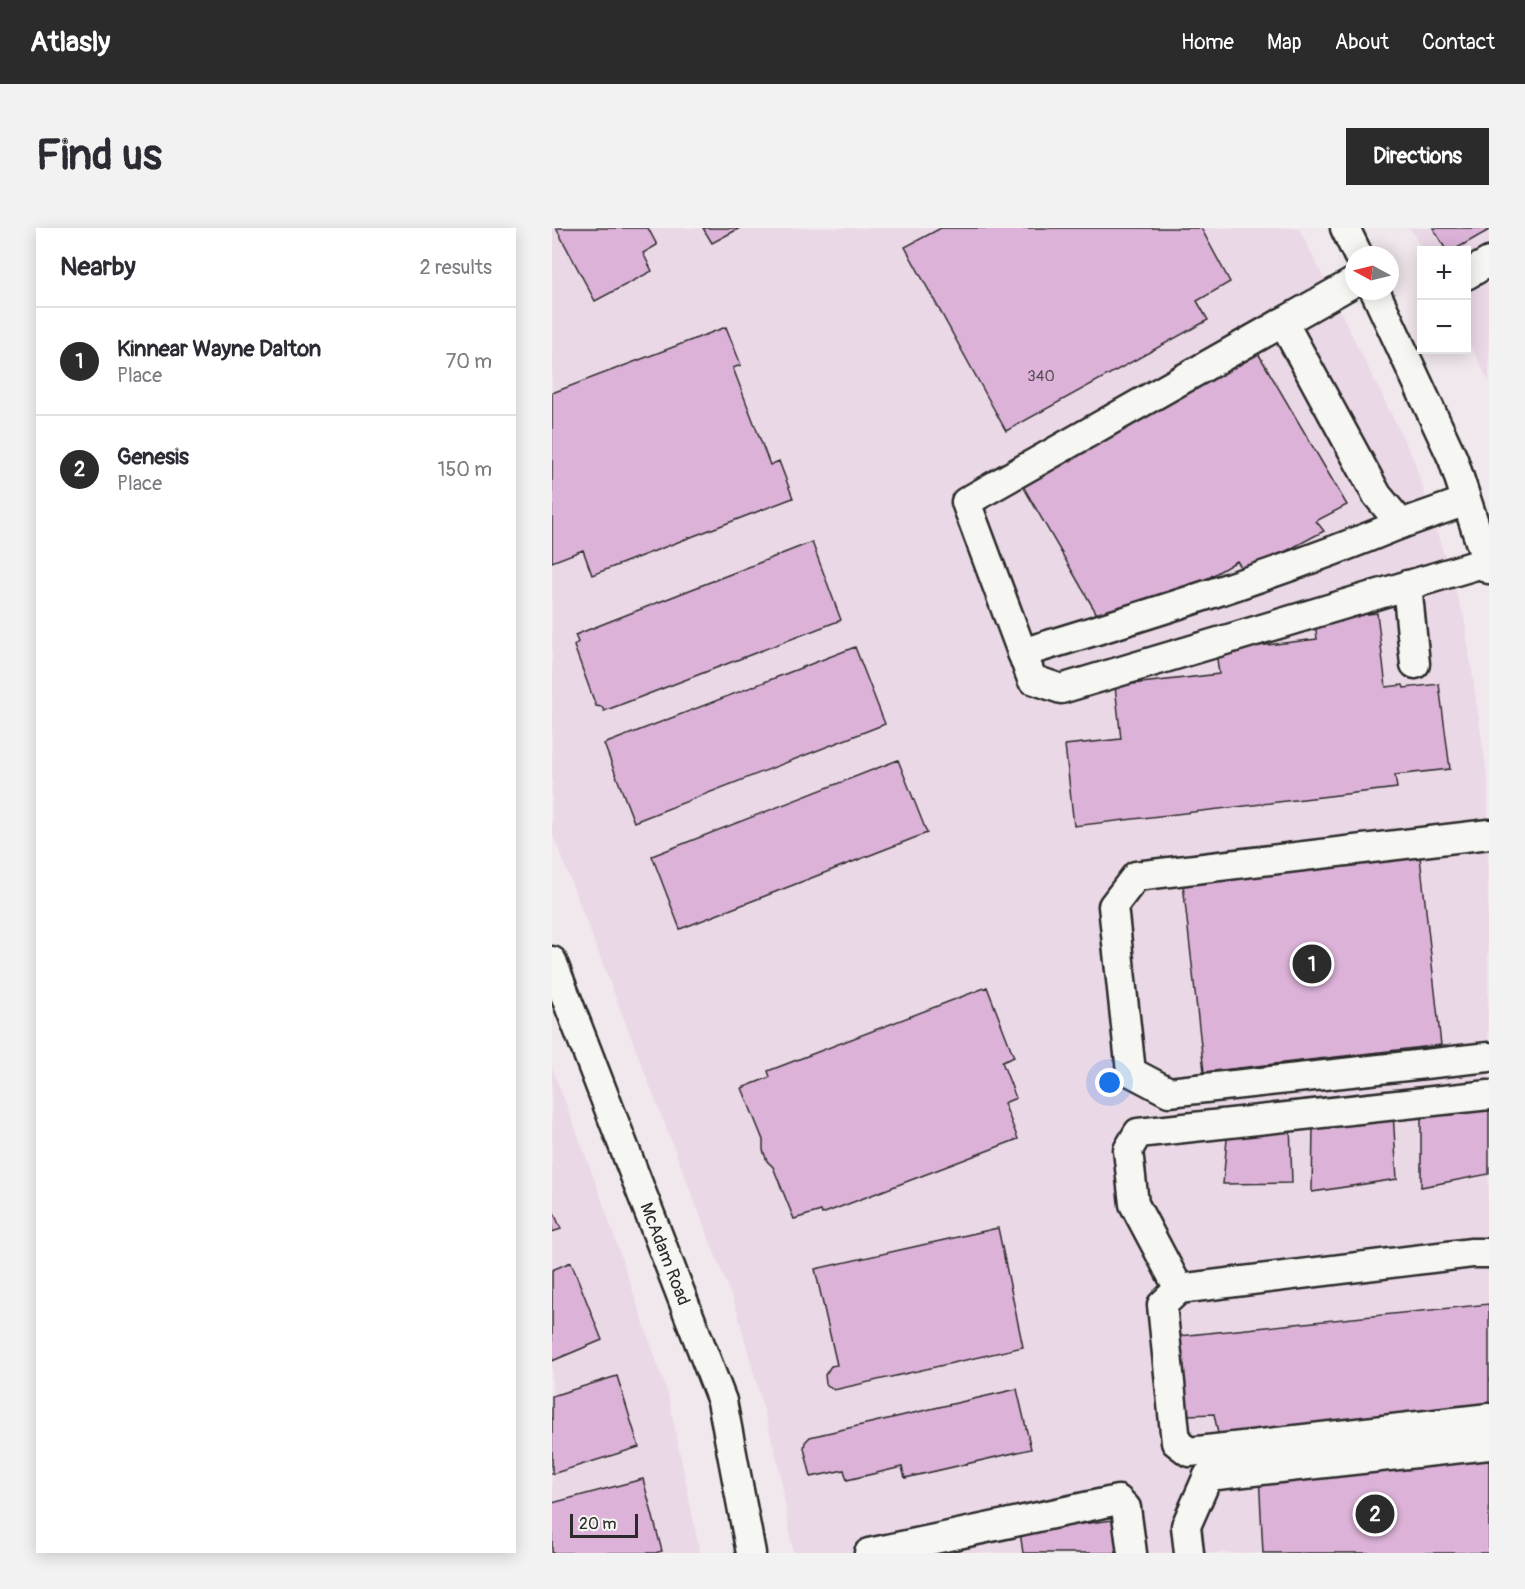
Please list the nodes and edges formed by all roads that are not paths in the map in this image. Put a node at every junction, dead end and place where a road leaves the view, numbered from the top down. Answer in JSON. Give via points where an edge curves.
{"nodes":[{"id":1,"x":1345,"y":228,"type":"edge"},
{"id":2,"x":1354,"y":246,"type":"edge"},
{"id":3,"x":1489,"y":262,"type":"edge"},
{"id":4,"x":1471,"y":273,"type":"edge"},
{"id":5,"x":1345,"y":287,"type":"edge"},
{"id":6,"x":1379,"y":300,"type":"edge"},
{"id":7,"x":1283,"y":322,"type":"junction"},
{"id":8,"x":1467,"y":501,"type":"junction"},
{"id":9,"x":1401,"y":524,"type":"junction"},
{"id":10,"x":1488,"y":566,"type":"edge"},
{"id":11,"x":1407,"y":585,"type":"junction"},
{"id":12,"x":1022,"y":653,"type":"junction"},
{"id":13,"x":1415,"y":664,"type":"dead end"},
{"id":14,"x":1489,"y":834,"type":"edge"},
{"id":15,"x":552,"y":961,"type":"edge"},
{"id":16,"x":1489,"y":1057,"type":"edge"},
{"id":17,"x":1489,"y":1095,"type":"edge"},
{"id":18,"x":1489,"y":1253,"type":"edge"},
{"id":19,"x":1179,"y":1288,"type":"junction"},
{"id":20,"x":1489,"y":1418,"type":"edge"},
{"id":21,"x":1489,"y":1445,"type":"edge"},
{"id":22,"x":983,"y":1541,"type":"edge"},
{"id":23,"x":751,"y":1553,"type":"edge"},
{"id":24,"x":869,"y":1553,"type":"edge"},
{"id":25,"x":1132,"y":1553,"type":"edge"},
{"id":26,"x":1189,"y":1553,"type":"edge"}],
"edges":[{"from":1,"to":2,"type":"street"},
{"from":3,"to":4,"type":"street"},
{"from":5,"to":7,"type":"street"},
{"from":6,"to":8,"type":"street","via":[[1453,459]]},
{"from":7,"to":9,"type":"street","via":[[1377,495]]},
{"from":7,"to":12,"type":"street","via":[[966,502]]},
{"from":8,"to":9,"type":"street"},
{"from":8,"to":10,"type":"street"},
{"from":9,"to":12,"type":"street","via":[[1192,601]]},
{"from":10,"to":11,"type":"street"},
{"from":11,"to":12,"type":"street","via":[[1061,689],[1032,679]]},
{"from":11,"to":13,"type":"street"},
{"from":14,"to":16,"type":"street","via":[[1136,876],[1113,906],[1131,1072],[1169,1092]]},
{"from":15,"to":23,"type":"street","name":"McAdam Road","via":[[722,1401]]},
{"from":17,"to":19,"type":"street","via":[[1138,1133],[1128,1150],[1134,1204]]},
{"from":18,"to":19,"type":"street"},
{"from":19,"to":20,"type":"street","via":[[1162,1305],[1176,1442],[1189,1452]]},
{"from":21,"to":26,"type":"street","via":[[1208,1476],[1186,1526]]},
{"from":22,"to":24,"type":"street"},
{"from":22,"to":25,"type":"street","via":[[1118,1500],[1126,1508]]}]}
